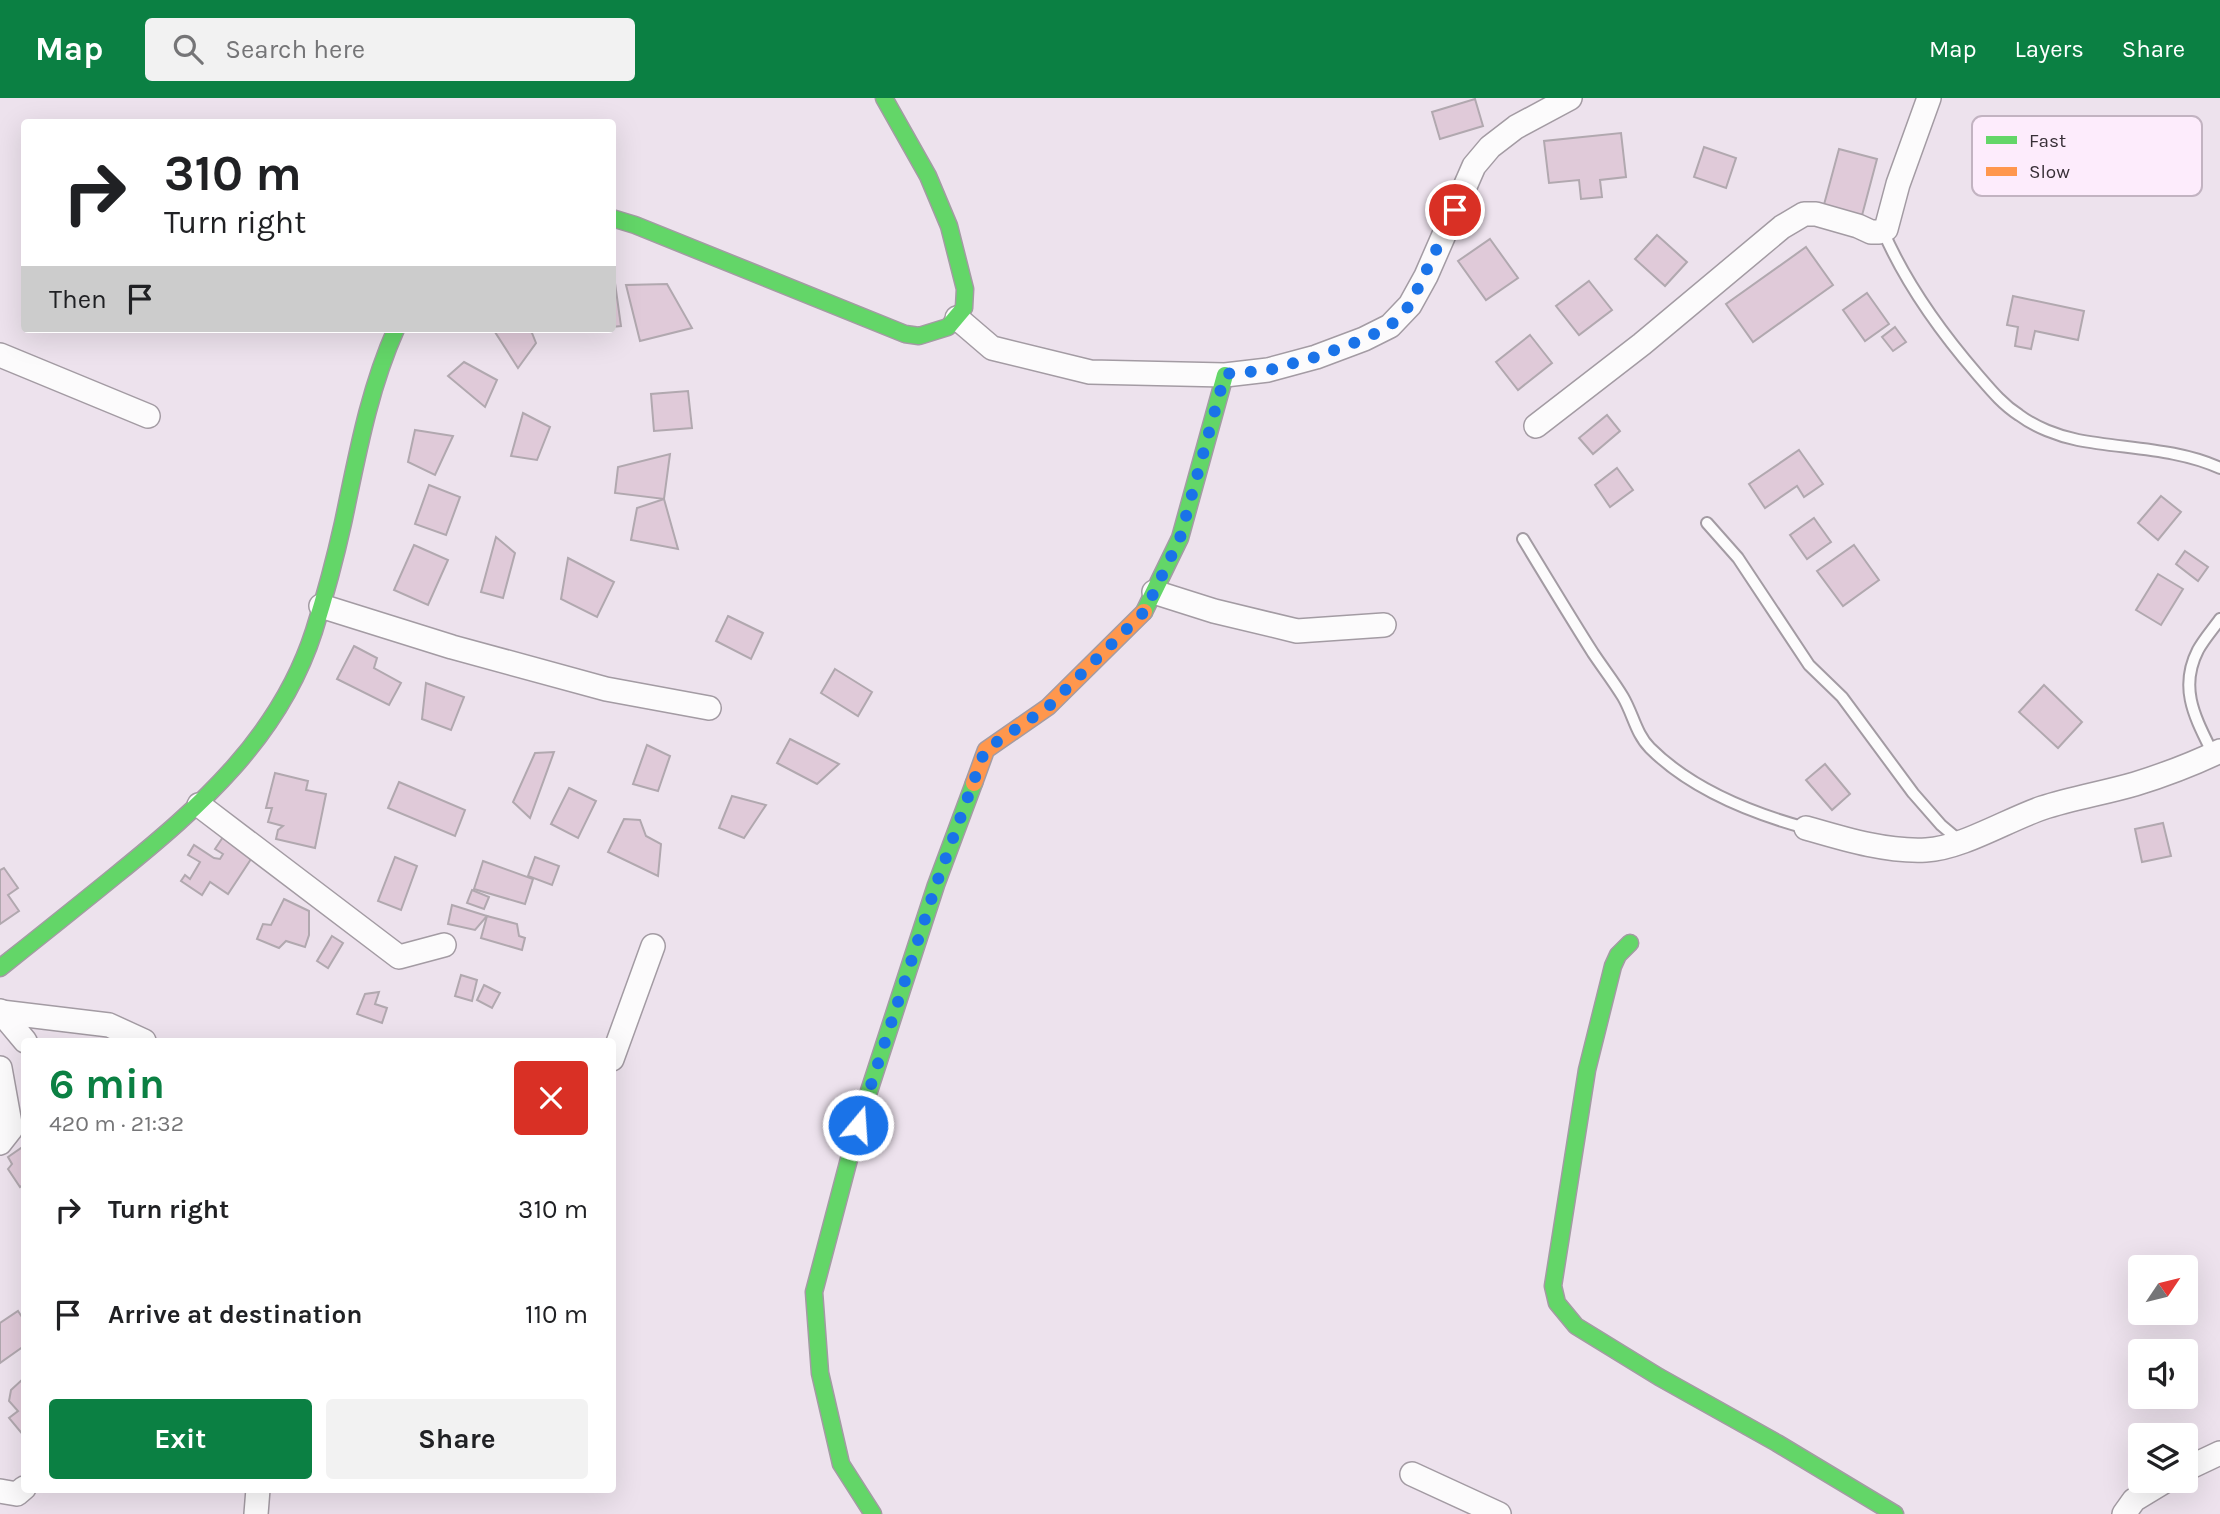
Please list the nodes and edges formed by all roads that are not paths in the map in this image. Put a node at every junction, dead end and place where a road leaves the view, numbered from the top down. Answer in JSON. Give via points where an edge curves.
{"nodes":[{"id":1,"x":884,"y":98,"type":"edge"},
{"id":2,"x":1570,"y":98,"type":"edge"},
{"id":3,"x":1929,"y":98,"type":"edge"},
{"id":4,"x":616,"y":219,"type":"edge"},
{"id":5,"x":1883,"y":231,"type":"junction"},
{"id":6,"x":957,"y":318,"type":"junction"},
{"id":7,"x":394,"y":333,"type":"edge"},
{"id":8,"x":0,"y":355,"type":"edge"},
{"id":9,"x":1225,"y":374,"type":"junction"},
{"id":10,"x":148,"y":416,"type":"dead end"},
{"id":11,"x":1536,"y":426,"type":"dead end"},
{"id":12,"x":2220,"y":468,"type":"edge"},
{"id":13,"x":1707,"y":523,"type":"dead end"},
{"id":14,"x":1523,"y":539,"type":"dead end"},
{"id":15,"x":1154,"y":592,"type":"junction"},
{"id":16,"x":321,"y":606,"type":"junction"},
{"id":17,"x":2220,"y":618,"type":"edge"},
{"id":18,"x":1384,"y":625,"type":"dead end"},
{"id":19,"x":709,"y":708,"type":"dead end"},
{"id":20,"x":2216,"y":752,"type":"edge"},
{"id":21,"x":200,"y":806,"type":"junction"},
{"id":22,"x":1805,"y":828,"type":"joint"},
{"id":23,"x":1960,"y":841,"type":"junction"},
{"id":24,"x":1630,"y":943,"type":"dead end"},
{"id":25,"x":444,"y":945,"type":"dead end"},
{"id":26,"x":653,"y":946,"type":"dead end"},
{"id":27,"x":0,"y":968,"type":"edge"},
{"id":28,"x":0,"y":1012,"type":"edge"},
{"id":29,"x":22,"y":1038,"type":"edge"},
{"id":30,"x":137,"y":1038,"type":"edge"},
{"id":31,"x":616,"y":1048,"type":"edge"},
{"id":32,"x":0,"y":1068,"type":"edge"},
{"id":33,"x":0,"y":1143,"type":"edge"},
{"id":34,"x":2220,"y":1453,"type":"edge"},
{"id":35,"x":2198,"y":1463,"type":"edge"},
{"id":36,"x":1412,"y":1474,"type":"dead end"},
{"id":37,"x":0,"y":1491,"type":"edge"},
{"id":38,"x":21,"y":1491,"type":"edge"},
{"id":39,"x":258,"y":1493,"type":"edge"},
{"id":40,"x":2146,"y":1493,"type":"edge"},
{"id":41,"x":256,"y":1514,"type":"edge"},
{"id":42,"x":873,"y":1514,"type":"edge"},
{"id":43,"x":1499,"y":1514,"type":"edge"},
{"id":44,"x":1895,"y":1514,"type":"edge"},
{"id":45,"x":2124,"y":1514,"type":"edge"}],
"edges":[{"from":1,"to":6,"type":"street","via":[[950,226],[965,289],[964,308]]},
{"from":2,"to":9,"type":"street","via":[[1516,127],[1474,166],[1426,276],[1410,305],[1390,326],[1316,357],[1269,370]]},
{"from":3,"to":5,"type":"street"},
{"from":4,"to":6,"type":"street","via":[[905,334],[933,332]]},
{"from":5,"to":11,"type":"street","via":[[1871,232],[1816,214],[1796,217]]},
{"from":5,"to":12,"type":"lane","via":[[1917,299],[1996,396],[2018,415],[2075,439],[2175,454]]},
{"from":6,"to":9,"type":"street","via":[[992,348],[1090,372]]},
{"from":7,"to":16,"type":"street","via":[[355,455]]},
{"from":8,"to":10,"type":"street"},
{"from":9,"to":15,"type":"street","via":[[1180,538]]},
{"from":13,"to":23,"type":"lane","via":[[1738,558],[1809,665],[1842,697],[1913,793]]},
{"from":14,"to":22,"type":"lane","via":[[1623,697],[1649,747],[1729,801]]},
{"from":15,"to":18,"type":"street","via":[[1297,631]]},
{"from":15,"to":42,"type":"street","via":[[1145,611],[1048,707],[985,750],[858,1125],[814,1292],[820,1373],[841,1464]]},
{"from":16,"to":19,"type":"street","via":[[606,689]]},
{"from":16,"to":21,"type":"street","via":[[312,637],[269,725]]},
{"from":17,"to":20,"type":"lane","via":[[2198,650],[2188,690],[2199,725]]},
{"from":20,"to":23,"type":"street","via":[[2134,784],[2043,808]]},
{"from":21,"to":25,"type":"street","via":[[398,957]]},
{"from":21,"to":27,"type":"street"},
{"from":22,"to":23,"type":"street","via":[[1908,850],[1930,850]]},
{"from":24,"to":44,"type":"street","via":[[1613,966],[1587,1070],[1553,1286],[1558,1303],[1576,1326]]},
{"from":26,"to":31,"type":"street"},
{"from":28,"to":29,"type":"street"},
{"from":28,"to":30,"type":"street","via":[[109,1025]]},
{"from":32,"to":33,"type":"street","via":[[11,1129]]},
{"from":34,"to":35,"type":"street"},
{"from":36,"to":43,"type":"street"},
{"from":37,"to":38,"type":"street"},
{"from":39,"to":41,"type":"street"},
{"from":40,"to":45,"type":"street"}]}
